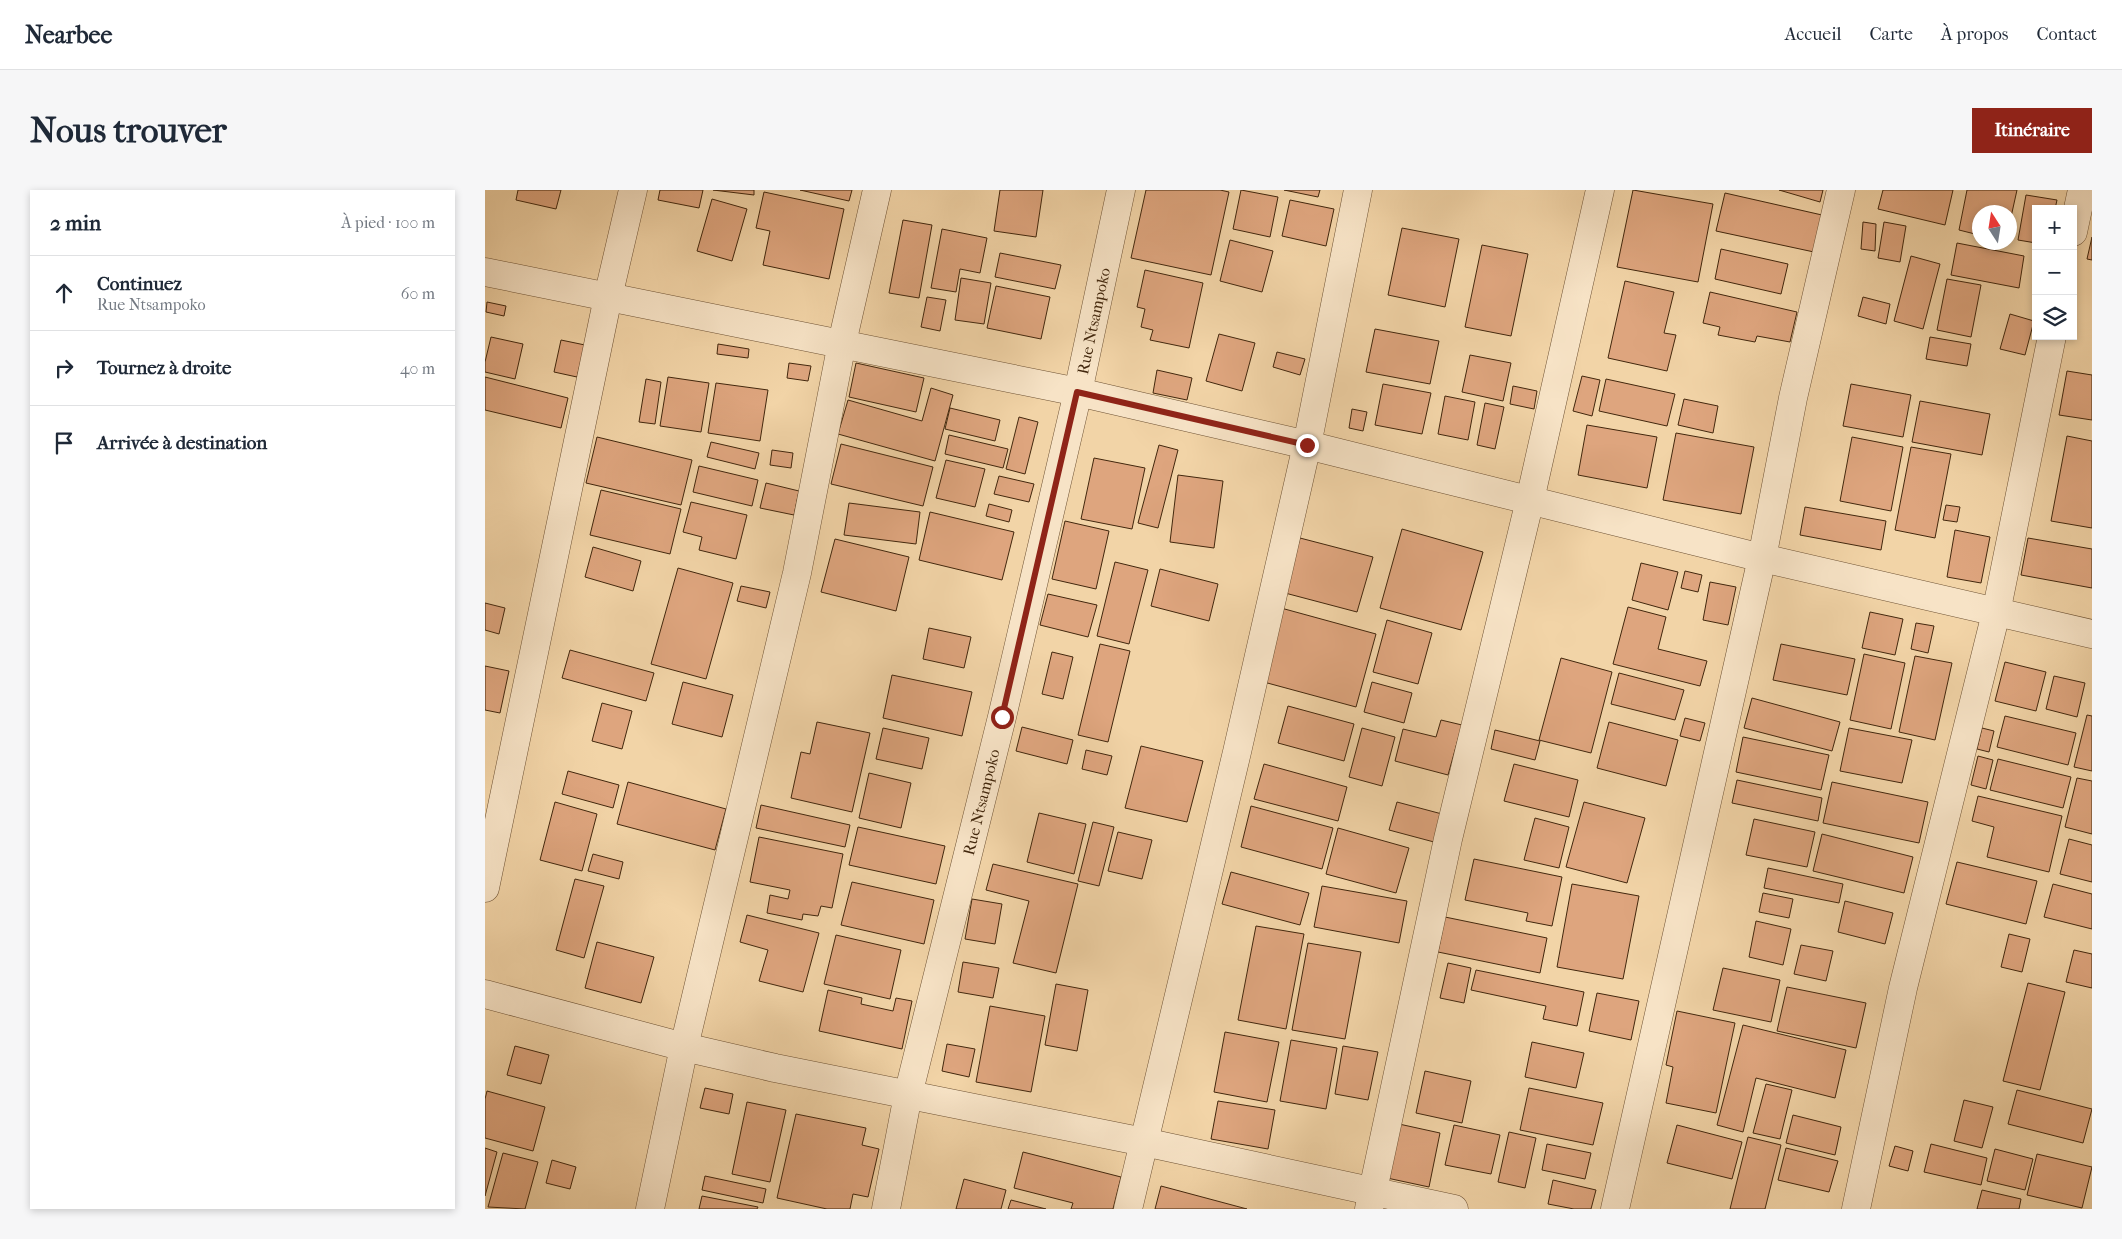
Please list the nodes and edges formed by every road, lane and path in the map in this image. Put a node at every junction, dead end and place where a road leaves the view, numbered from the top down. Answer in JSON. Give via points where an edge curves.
{"nodes":[{"id":1,"x":633,"y":190,"type":"edge"},
{"id":2,"x":877,"y":190,"type":"edge"},
{"id":3,"x":1121,"y":190,"type":"edge"},
{"id":4,"x":1358,"y":190,"type":"edge"},
{"id":5,"x":1600,"y":190,"type":"edge"},
{"id":6,"x":1841,"y":190,"type":"edge"},
{"id":7,"x":2082,"y":190,"type":"edge"},
{"id":8,"x":2077,"y":213,"type":"edge"},
{"id":9,"x":485,"y":272,"type":"edge"},
{"id":10,"x":608,"y":297,"type":"junction"},
{"id":11,"x":2051,"y":340,"type":"edge"},
{"id":12,"x":842,"y":343,"type":"junction"},
{"id":13,"x":1077,"y":392,"type":"junction"},
{"id":14,"x":1307,"y":445,"type":"junction"},
{"id":15,"x":1530,"y":500,"type":"junction"},
{"id":16,"x":1762,"y":558,"type":"junction"},
{"id":17,"x":1996,"y":613,"type":"junction"},
{"id":18,"x":2092,"y":634,"type":"edge"},
{"id":19,"x":485,"y":888,"type":"edge"},
{"id":20,"x":485,"y":994,"type":"edge"},
{"id":21,"x":684,"y":1047,"type":"junction"},
{"id":22,"x":908,"y":1095,"type":"junction"},
{"id":23,"x":1144,"y":1142,"type":"junction"},
{"id":24,"x":1371,"y":1200,"type":"edge"},
{"id":25,"x":651,"y":1209,"type":"edge"},
{"id":26,"x":886,"y":1209,"type":"edge"},
{"id":27,"x":1128,"y":1209,"type":"edge"},
{"id":28,"x":1454,"y":1209,"type":"edge"},
{"id":29,"x":1615,"y":1209,"type":"edge"},
{"id":30,"x":1856,"y":1209,"type":"edge"}],
"edges":[{"from":1,"to":10,"type":"street"},
{"from":2,"to":12,"type":"street"},
{"from":3,"to":13,"type":"street","name":"Rue Ntsampoko"},
{"from":4,"to":14,"type":"street"},
{"from":5,"to":15,"type":"street"},
{"from":6,"to":16,"type":"street","via":[[1793,398]]},
{"from":7,"to":8,"type":"street"},
{"from":9,"to":10,"type":"street"},
{"from":10,"to":12,"type":"street"},
{"from":10,"to":19,"type":"street"},
{"from":11,"to":17,"type":"street"},
{"from":12,"to":13,"type":"street"},
{"from":12,"to":21,"type":"street","via":[[797,573]]},
{"from":13,"to":14,"type":"street"},
{"from":13,"to":22,"type":"street","name":"Rue Ntsampoko","via":[[1002,717]]},
{"from":14,"to":15,"type":"street"},
{"from":14,"to":23,"type":"street"},
{"from":15,"to":16,"type":"street"},
{"from":15,"to":24,"type":"street","via":[[1448,839]]},
{"from":16,"to":17,"type":"street"},
{"from":16,"to":29,"type":"street"},
{"from":17,"to":18,"type":"street"},
{"from":17,"to":30,"type":"street","via":[[1903,988]]},
{"from":20,"to":21,"type":"street"},
{"from":21,"to":22,"type":"street"},
{"from":21,"to":25,"type":"street"},
{"from":22,"to":23,"type":"street"},
{"from":22,"to":26,"type":"street","name":"Rue Ntsampoko"},
{"from":23,"to":24,"type":"street"},
{"from":23,"to":27,"type":"street"},
{"from":24,"to":28,"type":"street"}]}
